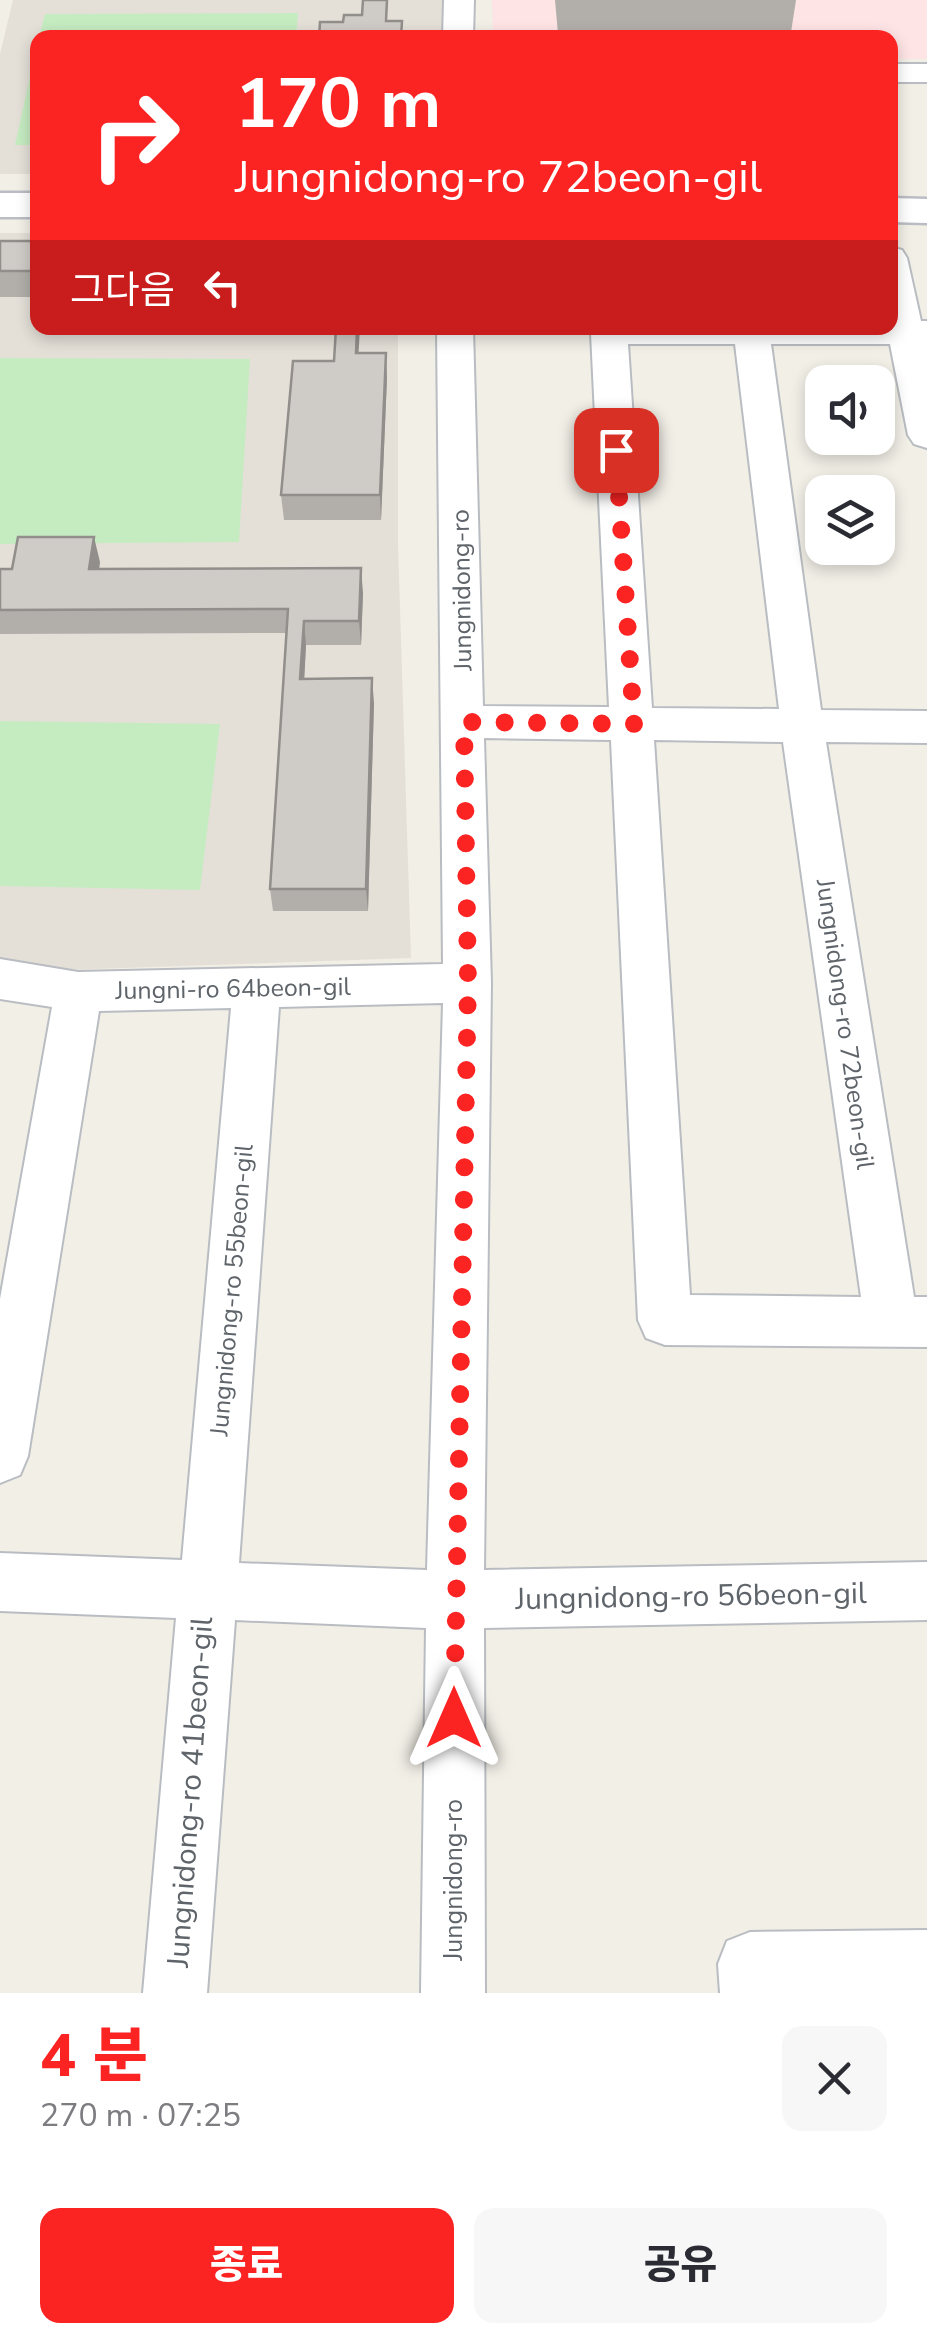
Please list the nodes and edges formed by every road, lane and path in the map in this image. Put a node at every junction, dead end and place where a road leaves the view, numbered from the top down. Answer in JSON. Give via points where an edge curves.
{"nodes":[{"id":1,"x":459,"y":0,"type":"edge"},
{"id":2,"x":458,"y":30,"type":"edge"},
{"id":3,"x":898,"y":73,"type":"edge"},
{"id":4,"x":927,"y":73,"type":"edge"},
{"id":5,"x":0,"y":205,"type":"edge"},
{"id":6,"x":30,"y":205,"type":"edge"},
{"id":7,"x":898,"y":210,"type":"edge"},
{"id":8,"x":927,"y":211,"type":"edge"},
{"id":9,"x":898,"y":281,"type":"edge"},
{"id":10,"x":916,"y":332,"type":"edge"},
{"id":11,"x":455,"y":335,"type":"edge"},
{"id":12,"x":609,"y":335,"type":"edge"},
{"id":13,"x":752,"y":335,"type":"edge"},
{"id":14,"x":927,"y":435,"type":"edge"},
{"id":15,"x":464,"y":722,"type":"junction"},
{"id":16,"x":634,"y":724,"type":"junction"},
{"id":17,"x":802,"y":726,"type":"junction"},
{"id":18,"x":927,"y":727,"type":"edge"},
{"id":19,"x":0,"y":979,"type":"edge"},
{"id":20,"x":468,"y":983,"type":"junction"},
{"id":21,"x":256,"y":988,"type":"junction"},
{"id":22,"x":78,"y":992,"type":"junction"},
{"id":23,"x":909,"y":1322,"type":"edge"},
{"id":24,"x":0,"y":1456,"type":"edge"},
{"id":25,"x":0,"y":1582,"type":"edge"},
{"id":26,"x":927,"y":1591,"type":"edge"},
{"id":27,"x":206,"y":1592,"type":"junction"},
{"id":28,"x":455,"y":1600,"type":"junction"},
{"id":29,"x":927,"y":1962,"type":"edge"},
{"id":30,"x":751,"y":1979,"type":"edge"},
{"id":31,"x":175,"y":1993,"type":"edge"},
{"id":32,"x":452,"y":1993,"type":"edge"}],
"edges":[{"from":1,"to":2,"type":"street"},
{"from":3,"to":4,"type":"street"},
{"from":5,"to":6,"type":"main road"},
{"from":7,"to":8,"type":"main road"},
{"from":9,"to":10,"type":"street"},
{"from":10,"to":14,"type":"street"},
{"from":11,"to":15,"type":"street","name":"Jungnidong-ro"},
{"from":12,"to":16,"type":"street"},
{"from":13,"to":17,"type":"street","name":"Jungnidong-ro 72beon-gil"},
{"from":15,"to":16,"type":"street"},
{"from":15,"to":20,"type":"street","name":"Jungnidong-ro"},
{"from":16,"to":17,"type":"street"},
{"from":16,"to":23,"type":"street","via":[[665,1320]]},
{"from":17,"to":18,"type":"street"},
{"from":17,"to":23,"type":"street","name":"Jungnidong-ro 72beon-gil"},
{"from":19,"to":22,"type":"street","name":"Jungni-ro 64beon-gil"},
{"from":20,"to":21,"type":"street","name":"Jungni-ro 64beon-gil"},
{"from":20,"to":28,"type":"street","name":"Jungnidong-ro"},
{"from":21,"to":22,"type":"street","name":"Jungni-ro 64beon-gil"},
{"from":21,"to":27,"type":"street","name":"Jungnidong-ro 55beon-gil"},
{"from":22,"to":24,"type":"street"},
{"from":25,"to":27,"type":"street"},
{"from":26,"to":28,"type":"street","name":"Jungnidong-ro 56beon-gil"},
{"from":27,"to":28,"type":"street"},
{"from":27,"to":31,"type":"street","name":"Jungnidong-ro 41beon-gil"},
{"from":28,"to":32,"type":"street","name":"Jungnidong-ro"},
{"from":29,"to":30,"type":"street"}]}
